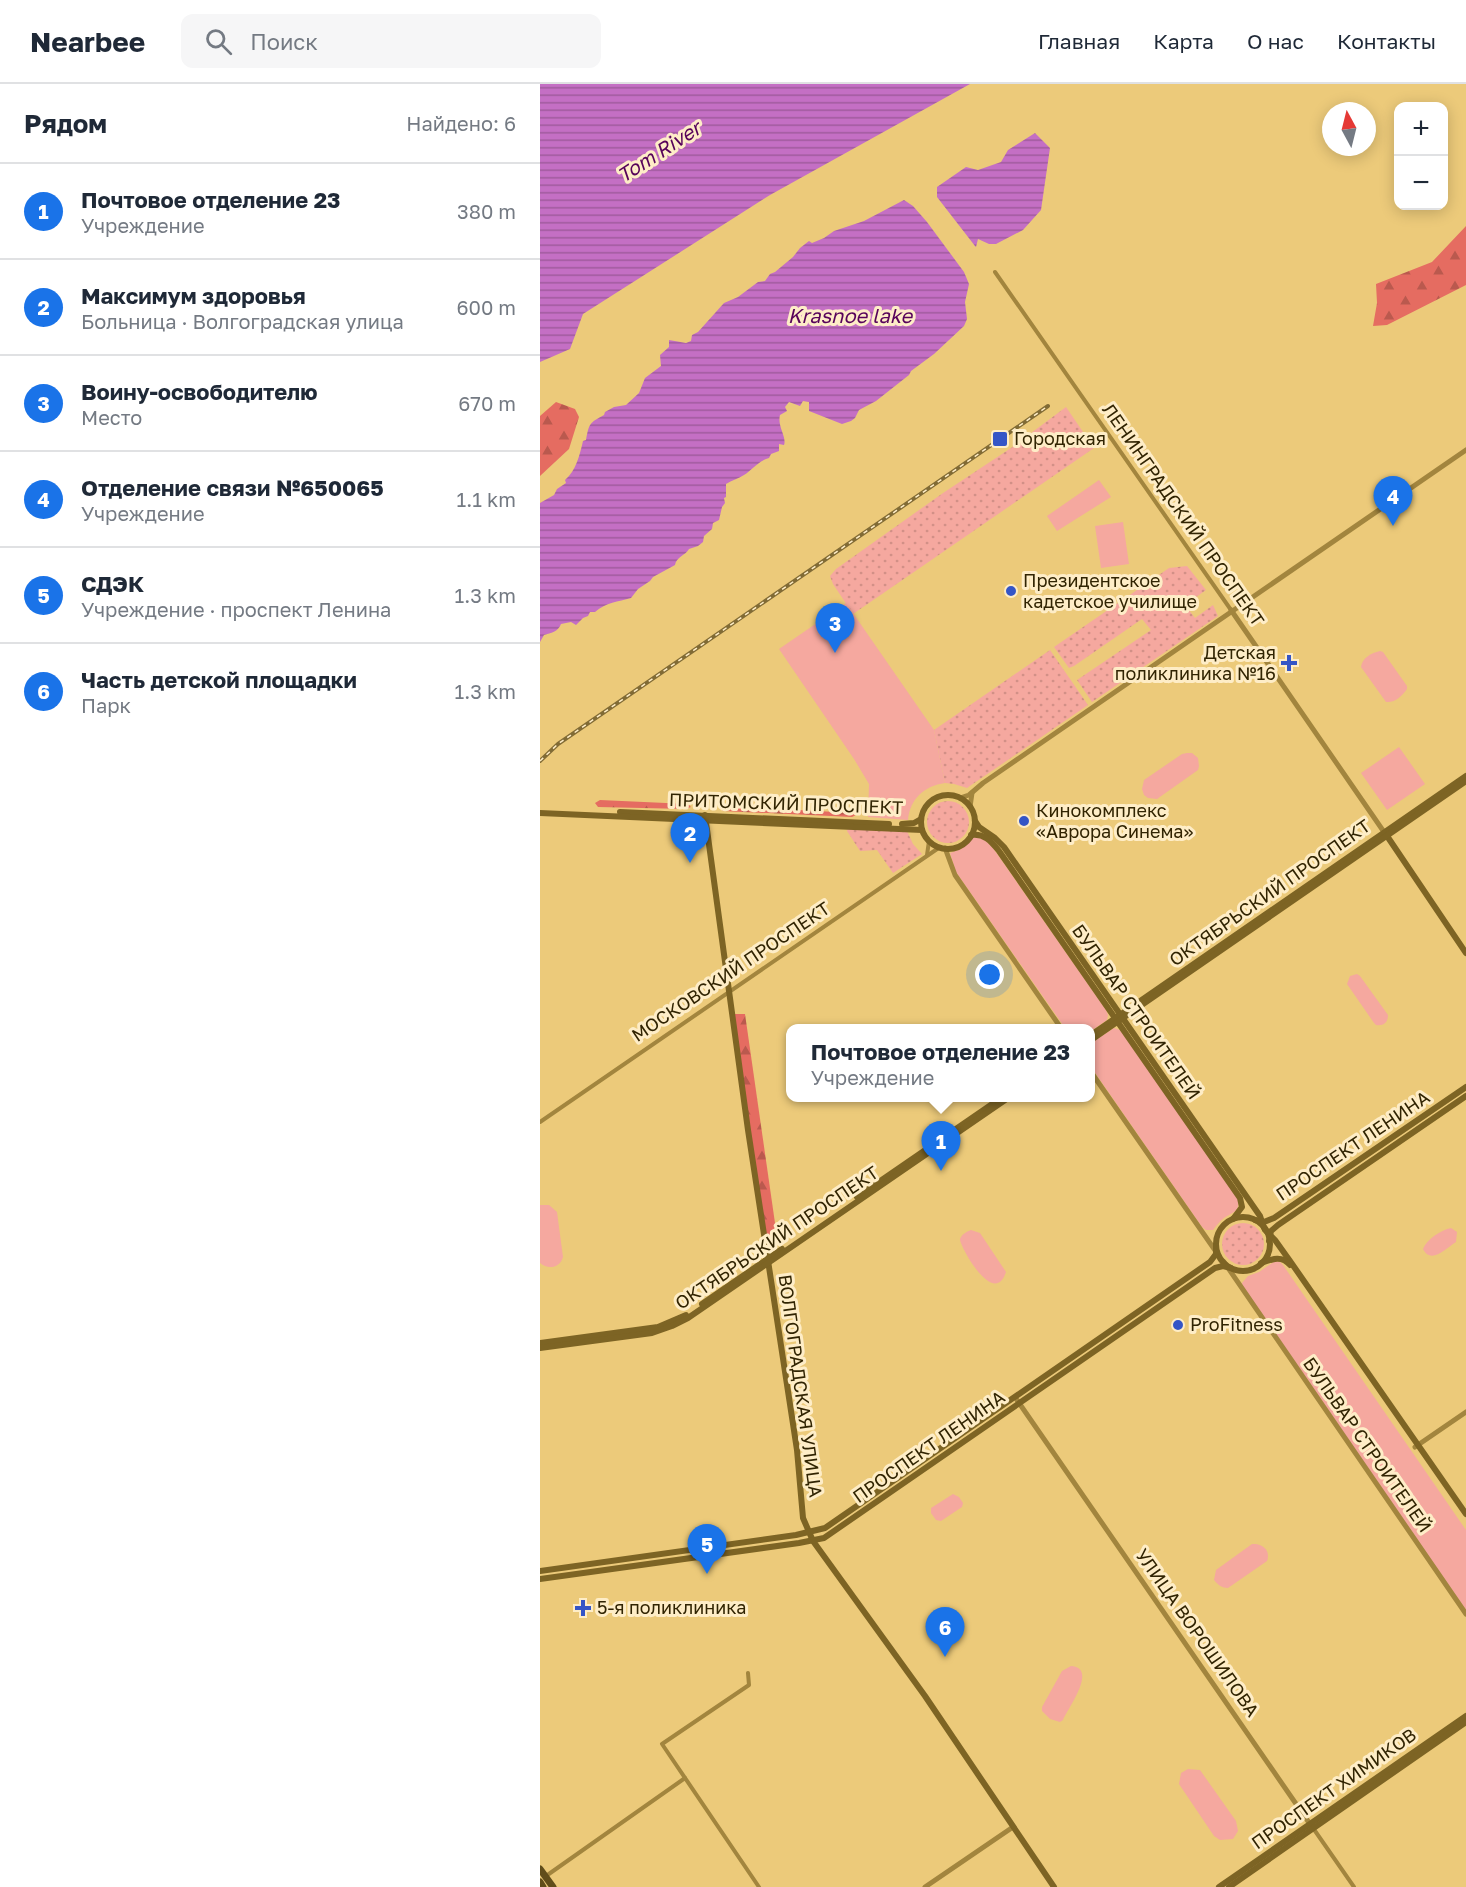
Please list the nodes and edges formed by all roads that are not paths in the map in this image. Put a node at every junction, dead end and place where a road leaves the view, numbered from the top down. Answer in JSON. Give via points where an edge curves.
{"nodes":[{"id":1,"x":995,"y":272,"type":"dead end"},
{"id":2,"x":1466,"y":450,"type":"edge"},
{"id":3,"x":1231,"y":610,"type":"junction"},
{"id":4,"x":1466,"y":776,"type":"edge"},
{"id":5,"x":1466,"y":781,"type":"edge"},
{"id":6,"x":973,"y":792,"type":"junction"},
{"id":7,"x":960,"y":798,"type":"junction"},
{"id":8,"x":970,"y":807,"type":"junction"},
{"id":9,"x":540,"y":811,"type":"edge"},
{"id":10,"x":705,"y":818,"type":"junction"},
{"id":11,"x":921,"y":819,"type":"junction"},
{"id":12,"x":975,"y":821,"type":"junction"},
{"id":13,"x":922,"y":830,"type":"junction"},
{"id":14,"x":1385,"y":834,"type":"junction"},
{"id":15,"x":971,"y":835,"type":"junction"},
{"id":16,"x":929,"y":841,"type":"junction"},
{"id":17,"x":942,"y":848,"type":"junction"},
{"id":18,"x":927,"y":855,"type":"junction"},
{"id":19,"x":1466,"y":953,"type":"edge"},
{"id":20,"x":728,"y":993,"type":"junction"},
{"id":21,"x":1119,"y":1018,"type":"junction"},
{"id":22,"x":1058,"y":1024,"type":"edge"},
{"id":23,"x":1095,"y":1033,"type":"edge"},
{"id":24,"x":1095,"y":1037,"type":"edge"},
{"id":25,"x":1095,"y":1078,"type":"edge"},
{"id":26,"x":1466,"y":1087,"type":"edge"},
{"id":27,"x":1466,"y":1096,"type":"edge"},
{"id":28,"x":995,"y":1102,"type":"edge"},
{"id":29,"x":1002,"y":1102,"type":"edge"},
{"id":30,"x":540,"y":1122,"type":"edge"},
{"id":31,"x":1233,"y":1219,"type":"junction"},
{"id":32,"x":1264,"y":1229,"type":"junction"},
{"id":33,"x":1217,"y":1251,"type":"junction"},
{"id":34,"x":768,"y":1262,"type":"junction"},
{"id":35,"x":1261,"y":1263,"type":"junction"},
{"id":36,"x":1227,"y":1265,"type":"junction"},
{"id":37,"x":540,"y":1343,"type":"edge"},
{"id":38,"x":540,"y":1348,"type":"edge"},
{"id":39,"x":1015,"y":1397,"type":"junction"},
{"id":40,"x":1019,"y":1404,"type":"junction"},
{"id":41,"x":1466,"y":1412,"type":"edge"},
{"id":42,"x":1416,"y":1446,"type":"junction"},
{"id":43,"x":1466,"y":1514,"type":"edge"},
{"id":44,"x":1466,"y":1521,"type":"edge"},
{"id":45,"x":809,"y":1533,"type":"junction"},
{"id":46,"x":813,"y":1541,"type":"junction"},
{"id":47,"x":555,"y":1569,"type":"junction"},
{"id":48,"x":540,"y":1571,"type":"edge"},
{"id":49,"x":541,"y":1579,"type":"edge"},
{"id":50,"x":1466,"y":1614,"type":"edge"},
{"id":51,"x":748,"y":1673,"type":"dead end"},
{"id":52,"x":1466,"y":1716,"type":"edge"},
{"id":53,"x":1466,"y":1722,"type":"edge"},
{"id":54,"x":685,"y":1778,"type":"junction"},
{"id":55,"x":1312,"y":1826,"type":"junction"},
{"id":56,"x":1013,"y":1827,"type":"junction"},
{"id":57,"x":540,"y":1869,"type":"edge"},
{"id":58,"x":542,"y":1879,"type":"edge"},
{"id":59,"x":543,"y":1887,"type":"edge"},
{"id":60,"x":553,"y":1887,"type":"edge"},
{"id":61,"x":759,"y":1887,"type":"edge"},
{"id":62,"x":925,"y":1887,"type":"edge"},
{"id":63,"x":1054,"y":1887,"type":"edge"},
{"id":64,"x":1219,"y":1887,"type":"edge"},
{"id":65,"x":1229,"y":1887,"type":"edge"},
{"id":66,"x":1354,"y":1887,"type":"edge"}],
"edges":[{"from":1,"to":3,"type":"street","name":"ЛЕНИНГРАДСКИЙ ПРОСПЕКТ"},
{"from":2,"to":3,"type":"street"},
{"from":3,"to":6,"type":"street"},
{"from":3,"to":14,"type":"street","name":"ЛЕНИНГРАДСКИЙ ПРОСПЕКТ"},
{"from":4,"to":14,"type":"main road","name":"ОКТЯБРЬСКИЙ ПРОСПЕКТ"},
{"from":5,"to":14,"type":"main road","name":"ОКТЯБРЬСКИЙ ПРОСПЕКТ"},
{"from":6,"to":7,"type":"street"},
{"from":6,"to":8,"type":"street"},
{"from":7,"to":8,"type":"main road"},
{"from":7,"to":11,"type":"main road","via":[[936,798]]},
{"from":8,"to":12,"type":"main road"},
{"from":9,"to":10,"type":"main road","name":"ПРИТОМСКИЙ ПРОСПЕКТ"},
{"from":10,"to":11,"type":"main road","name":"ПРИТОМСКИЙ ПРОСПЕКТ","via":[[897,824]]},
{"from":10,"to":13,"type":"main road","name":"ПРИТОМСКИЙ ПРОСПЕКТ"},
{"from":10,"to":20,"type":"main road","name":"ВОЛГОГРАДСКАЯ УЛИЦА"},
{"from":11,"to":13,"type":"main road"},
{"from":12,"to":15,"type":"main road"},
{"from":12,"to":21,"type":"main road","name":"БУЛЬВАР СТРОИТЕЛЕЙ","via":[[1004,847]]},
{"from":13,"to":16,"type":"main road"},
{"from":14,"to":19,"type":"main road","name":"ЛЕНИНГРАДСКИЙ ПРОСПЕКТ"},
{"from":14,"to":21,"type":"main road","name":"ОКТЯБРЬСКИЙ ПРОСПЕКТ"},
{"from":15,"to":17,"type":"main road","via":[[960,846]]},
{"from":15,"to":21,"type":"main road","name":"БУЛЬВАР СТРОИТЕЛЕЙ","via":[[981,835],[994,844]]},
{"from":16,"to":17,"type":"main road"},
{"from":16,"to":18,"type":"street"},
{"from":17,"to":18,"type":"street","name":"МОСКОВСКИЙ ПРОСПЕКТ"},
{"from":17,"to":22,"type":"street","via":[[955,875]]},
{"from":18,"to":20,"type":"street","name":"МОСКОВСКИЙ ПРОСПЕКТ"},
{"from":20,"to":30,"type":"street","name":"МОСКОВСКИЙ ПРОСПЕКТ"},
{"from":20,"to":34,"type":"main road","name":"ВОЛГОГРАДСКАЯ УЛИЦА"},
{"from":21,"to":23,"type":"main road","name":"ОКТЯБРЬСКИЙ ПРОСПЕКТ"},
{"from":21,"to":24,"type":"main road","name":"ОКТЯБРЬСКИЙ ПРОСПЕКТ"},
{"from":21,"to":31,"type":"main road","name":"БУЛЬВАР СТРОИТЕЛЕЙ","via":[[1240,1198],[1241,1210]]},
{"from":21,"to":32,"type":"main road","name":"БУЛЬВАР СТРОИТЕЛЕЙ"},
{"from":25,"to":33,"type":"street"},
{"from":26,"to":32,"type":"main road","name":"ПРОСПЕКТ ЛЕНИНА","via":[[1274,1218]]},
{"from":27,"to":32,"type":"main road","name":"ПРОСПЕКТ ЛЕНИНА","via":[[1278,1225]]},
{"from":28,"to":34,"type":"main road","name":"ОКТЯБРЬСКИЙ ПРОСПЕКТ"},
{"from":29,"to":34,"type":"main road","name":"ОКТЯБРЬСКИЙ ПРОСПЕКТ"},
{"from":31,"to":32,"type":"main road","via":[[1247,1218]]},
{"from":31,"to":33,"type":"main road","via":[[1220,1230]]},
{"from":32,"to":35,"type":"main road","via":[[1268,1252]]},
{"from":32,"to":42,"type":"main road","name":"БУЛЬВАР СТРОИТЕЛЕЙ"},
{"from":33,"to":36,"type":"main road"},
{"from":33,"to":39,"type":"main road","name":"ПРОСПЕКТ ЛЕНИНА","via":[[1210,1262]]},
{"from":34,"to":37,"type":"main road","name":"ОКТЯБРЬСКИЙ ПРОСПЕКТ","via":[[686,1315],[658,1327]]},
{"from":34,"to":38,"type":"main road","name":"ОКТЯБРЬСКИЙ ПРОСПЕКТ","via":[[688,1318],[659,1331]]},
{"from":34,"to":45,"type":"main road","name":"ВОЛГОГРАДСКАЯ УЛИЦА","via":[[797,1450],[803,1518]]},
{"from":35,"to":36,"type":"main road","via":[[1239,1271]]},
{"from":35,"to":42,"type":"main road","name":"БУЛЬВАР СТРОИТЕЛЕЙ","via":[[1278,1258],[1288,1262]]},
{"from":36,"to":40,"type":"main road","name":"ПРОСПЕКТ ЛЕНИНА","via":[[1215,1268]]},
{"from":36,"to":50,"type":"street","name":"БУЛЬВАР СТРОИТЕЛЕЙ"},
{"from":39,"to":40,"type":"street","name":"УЛИЦА ВОРОШИЛОВА"},
{"from":39,"to":45,"type":"main road","name":"ПРОСПЕКТ ЛЕНИНА","via":[[829,1526]]},
{"from":40,"to":46,"type":"main road","name":"ПРОСПЕКТ ЛЕНИНА","via":[[833,1532]]},
{"from":40,"to":55,"type":"street","name":"УЛИЦА ВОРОШИЛОВА"},
{"from":41,"to":42,"type":"street"},
{"from":42,"to":43,"type":"main road","name":"БУЛЬВАР СТРОИТЕЛЕЙ"},
{"from":42,"to":44,"type":"main road","name":"БУЛЬВАР СТРОИТЕЛЕЙ"},
{"from":45,"to":46,"type":"main road","name":"ВОЛГОГРАДСКАЯ УЛИЦА"},
{"from":45,"to":47,"type":"main road","name":"ПРОСПЕКТ ЛЕНИНА"},
{"from":46,"to":49,"type":"main road","name":"ПРОСПЕКТ ЛЕНИНА"},
{"from":46,"to":56,"type":"main road","name":"ВОЛГОГРАДСКАЯ УЛИЦА"},
{"from":47,"to":48,"type":"main road","name":"ПРОСПЕКТ ЛЕНИНА"},
{"from":47,"to":49,"type":"main road"},
{"from":51,"to":54,"type":"street","via":[[749,1685],[662,1744]]},
{"from":52,"to":55,"type":"main road","name":"ПРОСПЕКТ ХИМИКОВ"},
{"from":53,"to":55,"type":"main road","name":"ПРОСПЕКТ ХИМИКОВ"},
{"from":54,"to":58,"type":"street"},
{"from":54,"to":61,"type":"street"},
{"from":55,"to":64,"type":"main road","name":"ПРОСПЕКТ ХИМИКОВ"},
{"from":55,"to":65,"type":"main road","name":"ПРОСПЕКТ ХИМИКОВ"},
{"from":55,"to":66,"type":"street","name":"УЛИЦА ВОРОШИЛОВА"},
{"from":56,"to":62,"type":"street"},
{"from":56,"to":63,"type":"main road","name":"ВОЛГОГРАДСКАЯ УЛИЦА"},
{"from":57,"to":58,"type":"main road"},
{"from":58,"to":59,"type":"main road"},
{"from":58,"to":60,"type":"main road"}]}
